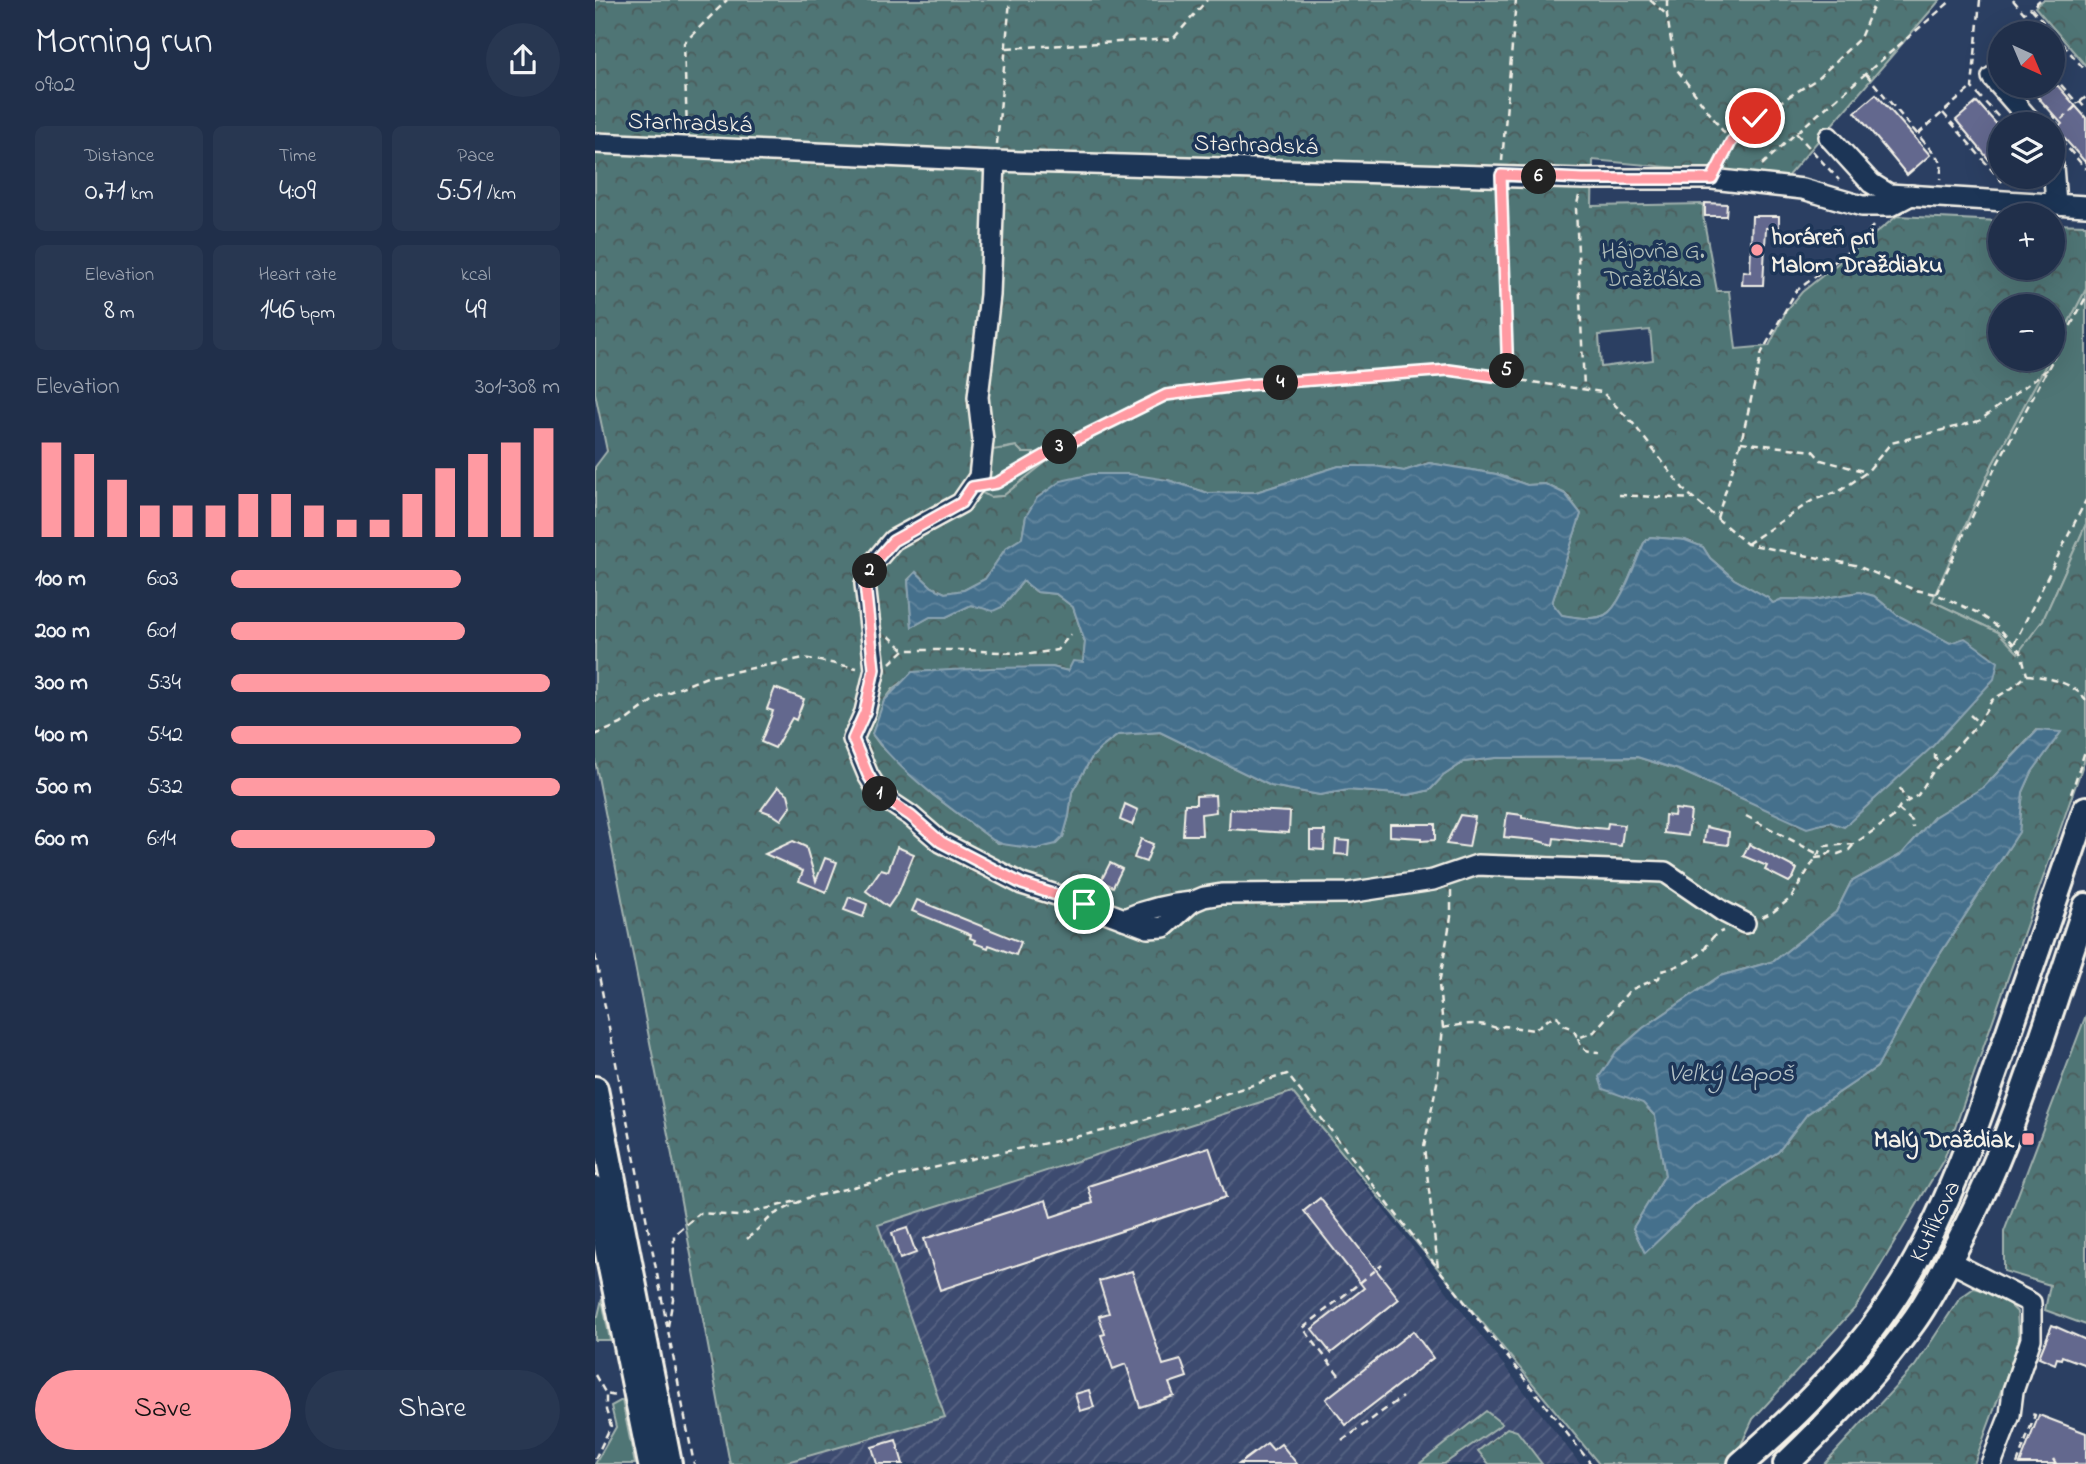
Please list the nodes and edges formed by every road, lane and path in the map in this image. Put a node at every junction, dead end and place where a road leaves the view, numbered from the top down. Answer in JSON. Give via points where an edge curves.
{"nodes":[{"id":1,"x":727,"y":0,"type":"edge"},
{"id":2,"x":1010,"y":0,"type":"edge"},
{"id":3,"x":1207,"y":0,"type":"edge"},
{"id":4,"x":1516,"y":0,"type":"edge"},
{"id":5,"x":1650,"y":0,"type":"edge"},
{"id":6,"x":1667,"y":0,"type":"edge"},
{"id":7,"x":1876,"y":0,"type":"edge"},
{"id":8,"x":1952,"y":0,"type":"edge"},
{"id":9,"x":2013,"y":0,"type":"edge"},
{"id":10,"x":2040,"y":0,"type":"edge"},
{"id":11,"x":2031,"y":8,"type":"junction"},
{"id":12,"x":1667,"y":15,"type":"junction"},
{"id":13,"x":2043,"y":21,"type":"edge"},
{"id":14,"x":2065,"y":46,"type":"edge"},
{"id":15,"x":1007,"y":48,"type":"junction"},
{"id":16,"x":2086,"y":71,"type":"edge"},
{"id":17,"x":1866,"y":73,"type":"junction"},
{"id":18,"x":1987,"y":78,"type":"joint"},
{"id":19,"x":2065,"y":88,"type":"edge"},
{"id":20,"x":2086,"y":97,"type":"edge"},
{"id":21,"x":2038,"y":98,"type":"edge"},
{"id":22,"x":2079,"y":103,"type":"junction"},
{"id":23,"x":2086,"y":103,"type":"edge"},
{"id":24,"x":2086,"y":109,"type":"edge"},
{"id":25,"x":2021,"y":112,"type":"edge"},
{"id":26,"x":2050,"y":112,"type":"edge"},
{"id":27,"x":1943,"y":113,"type":"junction"},
{"id":28,"x":2065,"y":116,"type":"edge"},
{"id":29,"x":1796,"y":133,"type":"junction"},
{"id":30,"x":1917,"y":135,"type":"junction"},
{"id":31,"x":1829,"y":137,"type":"dead end"},
{"id":32,"x":595,"y":142,"type":"edge"},
{"id":33,"x":1731,"y":142,"type":"junction"},
{"id":34,"x":2065,"y":144,"type":"edge"},
{"id":35,"x":688,"y":146,"type":"junction"},
{"id":36,"x":995,"y":161,"type":"junction"},
{"id":37,"x":1988,"y":165,"type":"edge"},
{"id":38,"x":2086,"y":169,"type":"edge"},
{"id":39,"x":1501,"y":175,"type":"junction"},
{"id":40,"x":1583,"y":179,"type":"junction"},
{"id":41,"x":1712,"y":179,"type":"junction"},
{"id":42,"x":1752,"y":182,"type":"junction"},
{"id":43,"x":1939,"y":189,"type":"dead end"},
{"id":44,"x":2055,"y":189,"type":"edge"},
{"id":45,"x":1911,"y":195,"type":"junction"},
{"id":46,"x":2056,"y":203,"type":"joint"},
{"id":47,"x":2065,"y":204,"type":"edge"},
{"id":48,"x":1862,"y":206,"type":"junction"},
{"id":49,"x":1890,"y":206,"type":"junction"},
{"id":50,"x":2086,"y":206,"type":"edge"},
{"id":51,"x":2086,"y":297,"type":"edge"},
{"id":52,"x":2065,"y":337,"type":"edge"},
{"id":53,"x":2045,"y":371,"type":"edge"},
{"id":54,"x":2047,"y":371,"type":"edge"},
{"id":55,"x":1508,"y":378,"type":"junction"},
{"id":56,"x":1584,"y":389,"type":"junction"},
{"id":57,"x":1741,"y":442,"type":"junction"},
{"id":58,"x":1867,"y":472,"type":"junction"},
{"id":59,"x":972,"y":487,"type":"junction"},
{"id":60,"x":1619,"y":495,"type":"dead end"},
{"id":61,"x":1694,"y":499,"type":"junction"},
{"id":62,"x":2086,"y":500,"type":"edge"},
{"id":63,"x":1717,"y":518,"type":"junction"},
{"id":64,"x":1747,"y":544,"type":"junction"},
{"id":65,"x":1936,"y":594,"type":"junction"},
{"id":66,"x":1071,"y":634,"type":"dead end"},
{"id":67,"x":2014,"y":644,"type":"junction"},
{"id":68,"x":874,"y":669,"type":"junction"},
{"id":69,"x":2027,"y":675,"type":"junction"},
{"id":70,"x":2086,"y":699,"type":"edge"},
{"id":71,"x":1970,"y":715,"type":"dead end"},
{"id":72,"x":1979,"y":723,"type":"junction"},
{"id":73,"x":595,"y":735,"type":"edge"},
{"id":74,"x":1935,"y":754,"type":"dead end"},
{"id":75,"x":1941,"y":764,"type":"junction"},
{"id":76,"x":1900,"y":788,"type":"dead end"},
{"id":77,"x":1908,"y":800,"type":"junction"},
{"id":78,"x":1898,"y":809,"type":"junction"},
{"id":79,"x":2086,"y":809,"type":"edge"},
{"id":80,"x":1745,"y":816,"type":"dead end"},
{"id":81,"x":1913,"y":828,"type":"dead end"},
{"id":82,"x":1854,"y":844,"type":"junction"},
{"id":83,"x":1818,"y":854,"type":"junction"},
{"id":84,"x":1815,"y":858,"type":"junction"},
{"id":85,"x":1451,"y":874,"type":"junction"},
{"id":86,"x":2086,"y":906,"type":"edge"},
{"id":87,"x":1745,"y":923,"type":"junction"},
{"id":88,"x":595,"y":955,"type":"edge"},
{"id":89,"x":1443,"y":1028,"type":"junction"},
{"id":90,"x":1578,"y":1038,"type":"junction"},
{"id":91,"x":1599,"y":1052,"type":"dead end"},
{"id":92,"x":595,"y":1089,"type":"edge"},
{"id":93,"x":595,"y":1189,"type":"edge"},
{"id":94,"x":807,"y":1198,"type":"junction"},
{"id":95,"x":747,"y":1239,"type":"dead end"},
{"id":96,"x":1922,"y":1247,"type":"junction"},
{"id":97,"x":1949,"y":1261,"type":"junction"},
{"id":98,"x":1382,"y":1265,"type":"dead end"},
{"id":99,"x":1438,"y":1268,"type":"junction"},
{"id":100,"x":668,"y":1329,"type":"junction"},
{"id":101,"x":1339,"y":1375,"type":"dead end"},
{"id":102,"x":595,"y":1376,"type":"edge"},
{"id":103,"x":678,"y":1383,"type":"junction"},
{"id":104,"x":673,"y":1384,"type":"dead end"},
{"id":105,"x":606,"y":1394,"type":"junction"},
{"id":106,"x":616,"y":1396,"type":"dead end"},
{"id":107,"x":1402,"y":1396,"type":"dead end"},
{"id":108,"x":1342,"y":1441,"type":"dead end"},
{"id":109,"x":595,"y":1459,"type":"edge"},
{"id":110,"x":2053,"y":1459,"type":"dead end"},
{"id":111,"x":651,"y":1464,"type":"edge"},
{"id":112,"x":669,"y":1464,"type":"edge"},
{"id":113,"x":694,"y":1464,"type":"edge"},
{"id":114,"x":1591,"y":1464,"type":"edge"},
{"id":115,"x":1741,"y":1464,"type":"edge"},
{"id":116,"x":1786,"y":1464,"type":"edge"},
{"id":117,"x":1991,"y":1464,"type":"edge"},
{"id":118,"x":2056,"y":1464,"type":"edge"}],
"edges":[{"from":1,"to":35,"type":"path","via":[[684,43]]},
{"from":2,"to":15,"type":"path"},
{"from":3,"to":15,"type":"path","via":[[1173,39]]},
{"from":4,"to":39,"type":"path"},
{"from":5,"to":12,"type":"path"},
{"from":6,"to":12,"type":"path"},
{"from":7,"to":33,"type":"path","via":[[1860,38],[1817,79],[1755,118]]},
{"from":8,"to":17,"type":"path"},
{"from":9,"to":11,"type":"path","via":[[2024,13]]},
{"from":10,"to":11,"type":"path"},
{"from":11,"to":13,"type":"path"},
{"from":12,"to":33,"type":"path","via":[[1675,67]]},
{"from":14,"to":16,"type":"path"},
{"from":15,"to":36,"type":"path"},
{"from":17,"to":29,"type":"path"},
{"from":17,"to":30,"type":"path"},
{"from":18,"to":25,"type":"street"},
{"from":18,"to":27,"type":"path"},
{"from":19,"to":22,"type":"path"},
{"from":20,"to":22,"type":"path"},
{"from":21,"to":26,"type":"path"},
{"from":22,"to":23,"type":"path"},
{"from":22,"to":24,"type":"path"},
{"from":22,"to":28,"type":"path"},
{"from":27,"to":30,"type":"path"},
{"from":27,"to":37,"type":"path"},
{"from":29,"to":42,"type":"path","via":[[1756,171]]},
{"from":29,"to":48,"type":"path"},
{"from":30,"to":43,"type":"path","via":[[1942,163]]},
{"from":31,"to":45,"type":"street","via":[[1871,183],[1889,194]]},
{"from":32,"to":35,"type":"street","name":"Starhradská"},
{"from":33,"to":41,"type":"path"},
{"from":34,"to":38,"type":"path"},
{"from":35,"to":36,"type":"street","name":"Starhradská"},
{"from":36,"to":39,"type":"street","name":"Starhradská"},
{"from":36,"to":59,"type":"street","via":[[990,295],[978,397],[983,440],[979,477]]},
{"from":39,"to":40,"type":"street","name":"Starhradská"},
{"from":39,"to":55,"type":"path"},
{"from":40,"to":41,"type":"street","name":"Starhradská"},
{"from":40,"to":56,"type":"path","via":[[1576,208]]},
{"from":41,"to":42,"type":"street","name":"Starhradská"},
{"from":42,"to":48,"type":"street","name":"Starhradská","via":[[1803,189]]},
{"from":44,"to":46,"type":"street"},
{"from":45,"to":46,"type":"street"},
{"from":45,"to":49,"type":"street","name":"Starhradská"},
{"from":47,"to":50,"type":"street"},
{"from":48,"to":49,"type":"street","name":"Starhradská"},
{"from":49,"to":57,"type":"path","via":[[1854,247],[1796,291],[1762,352]]},
{"from":51,"to":52,"type":"path"},
{"from":53,"to":58,"type":"path","via":[[1979,421],[1891,443]]},
{"from":54,"to":65,"type":"path"},
{"from":55,"to":56,"type":"path"},
{"from":55,"to":59,"type":"path","via":[[1449,370],[1166,395],[997,483]]},
{"from":56,"to":61,"type":"path","via":[[1602,391]]},
{"from":57,"to":58,"type":"path","via":[[1813,452],[1821,460]]},
{"from":57,"to":63,"type":"path"},
{"from":58,"to":64,"type":"path","via":[[1840,491],[1813,499]]},
{"from":59,"to":68,"type":"street","via":[[961,503],[893,541],[871,566],[865,584]]},
{"from":60,"to":61,"type":"path"},
{"from":61,"to":63,"type":"path"},
{"from":62,"to":67,"type":"path"},
{"from":63,"to":64,"type":"path"},
{"from":64,"to":65,"type":"path","via":[[1855,565]]},
{"from":65,"to":67,"type":"path","via":[[1978,612]]},
{"from":66,"to":68,"type":"path","via":[[1057,650],[1031,654],[904,650],[894,662]]},
{"from":67,"to":69,"type":"path"},
{"from":68,"to":73,"type":"path","via":[[804,658],[707,677],[659,696],[621,724]]},
{"from":68,"to":85,"type":"street","via":[[865,712],[853,739],[881,796],[941,842],[1022,884],[1148,928],[1164,926],[1204,897],[1348,893]]},
{"from":69,"to":70,"type":"path","via":[[2051,677]]},
{"from":69,"to":72,"type":"path","via":[[1992,700]]},
{"from":71,"to":72,"type":"path"},
{"from":72,"to":75,"type":"path"},
{"from":74,"to":75,"type":"path"},
{"from":75,"to":77,"type":"path","via":[[1918,795]]},
{"from":76,"to":77,"type":"path"},
{"from":77,"to":78,"type":"path"},
{"from":78,"to":81,"type":"path","via":[[1912,821]]},
{"from":78,"to":82,"type":"path"},
{"from":79,"to":96,"type":"main road","name":"Kutlíkova","via":[[1970,1142]]},
{"from":80,"to":83,"type":"path"},
{"from":82,"to":83,"type":"path","via":[[1825,846]]},
{"from":82,"to":84,"type":"path","via":[[1838,855],[1831,852]]},
{"from":83,"to":84,"type":"path"},
{"from":84,"to":87,"type":"path","via":[[1791,898],[1773,912]]},
{"from":85,"to":87,"type":"street","via":[[1477,865],[1665,873]]},
{"from":85,"to":89,"type":"path","via":[[1451,917],[1439,984]]},
{"from":86,"to":97,"type":"main road","name":"Kutlíkova","via":[[2008,1130]]},
{"from":87,"to":90,"type":"path","via":[[1716,933],[1703,953],[1630,990],[1594,1031]]},
{"from":88,"to":100,"type":"path"},
{"from":89,"to":90,"type":"path","via":[[1465,1023],[1534,1030],[1557,1016]]},
{"from":89,"to":99,"type":"path","via":[[1424,1147]]},
{"from":90,"to":91,"type":"path","via":[[1584,1051]]},
{"from":92,"to":112,"type":"main road"},
{"from":93,"to":111,"type":"main road"},
{"from":94,"to":95,"type":"path","via":[[773,1214]]},
{"from":94,"to":99,"type":"path","via":[[1122,1127],[1287,1074]]},
{"from":94,"to":100,"type":"path","via":[[738,1216],[699,1213],[674,1235]]},
{"from":96,"to":97,"type":"main road"},
{"from":96,"to":115,"type":"main road","name":"Kutlíkova","via":[[1855,1350]]},
{"from":97,"to":116,"type":"main road","name":"Kutlíkova","via":[[1913,1322],[1877,1369]]},
{"from":97,"to":117,"type":"street","name":"Kutlíkova","via":[[2031,1303],[2031,1339]]},
{"from":98,"to":101,"type":"path","via":[[1303,1328]]},
{"from":99,"to":114,"type":"path"},
{"from":100,"to":103,"type":"path"},
{"from":102,"to":105,"type":"path"},
{"from":103,"to":104,"type":"path"},
{"from":103,"to":113,"type":"path"},
{"from":105,"to":106,"type":"path"},
{"from":105,"to":109,"type":"path","via":[[611,1426]]},
{"from":107,"to":108,"type":"path"},
{"from":110,"to":118,"type":"path"}]}
